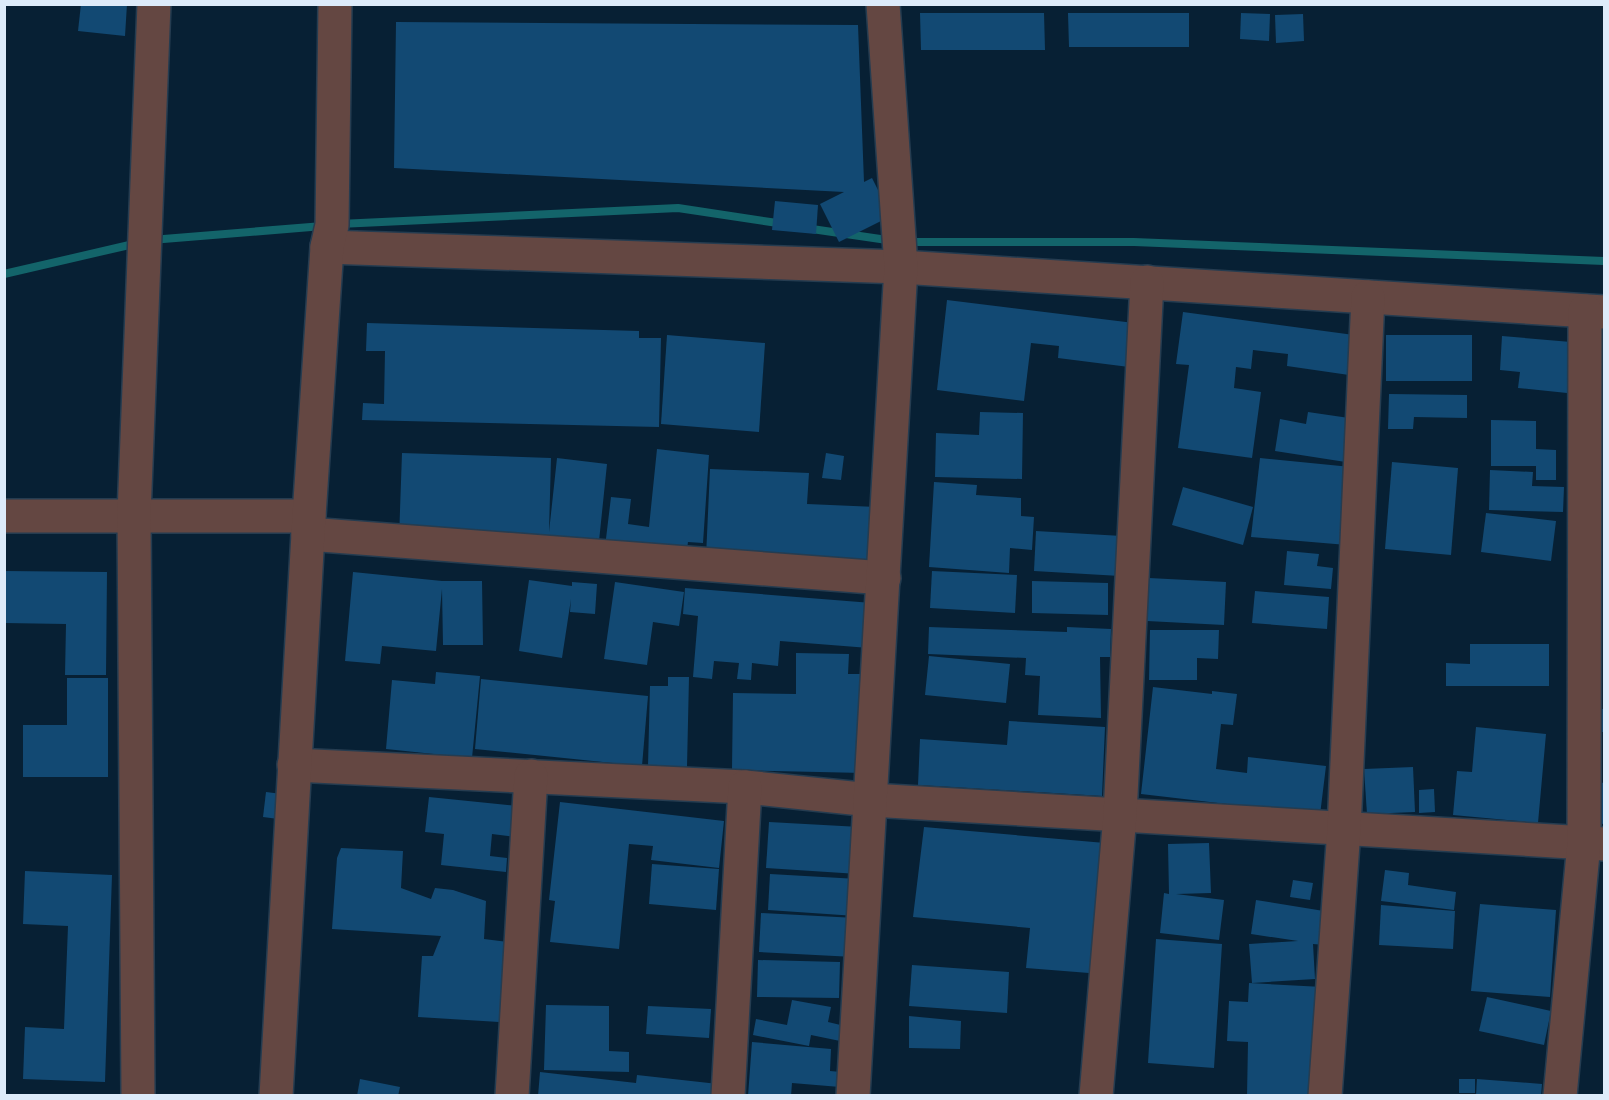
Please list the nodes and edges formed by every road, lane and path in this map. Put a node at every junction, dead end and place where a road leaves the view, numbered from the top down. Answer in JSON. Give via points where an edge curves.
{"nodes":[{"id":1,"x":154,"y":4,"type":"edge"},
{"id":2,"x":335,"y":4,"type":"edge"},
{"id":3,"x":883,"y":4,"type":"edge"},
{"id":4,"x":327,"y":247,"type":"junction"},
{"id":5,"x":902,"y":267,"type":"junction"},
{"id":6,"x":1147,"y":282,"type":"junction"},
{"id":7,"x":1368,"y":297,"type":"junction"},
{"id":8,"x":1595,"y":312,"type":"edge"},
{"id":9,"x":134,"y":515,"type":"junction"},
{"id":10,"x":4,"y":516,"type":"edge"},
{"id":11,"x":308,"y":525,"type":"junction"},
{"id":12,"x":884,"y":578,"type":"junction"},
{"id":13,"x":294,"y":765,"type":"junction"},
{"id":14,"x":531,"y":776,"type":"junction"},
{"id":15,"x":745,"y":787,"type":"junction"},
{"id":16,"x":871,"y":800,"type":"junction"},
{"id":17,"x":1120,"y":815,"type":"junction"},
{"id":18,"x":1344,"y":829,"type":"junction"},
{"id":19,"x":1594,"y":844,"type":"edge"},
{"id":20,"x":138,"y":1095,"type":"edge"},
{"id":21,"x":276,"y":1095,"type":"edge"},
{"id":22,"x":512,"y":1095,"type":"edge"},
{"id":23,"x":728,"y":1095,"type":"edge"},
{"id":24,"x":854,"y":1095,"type":"edge"},
{"id":25,"x":1096,"y":1095,"type":"edge"},
{"id":26,"x":1325,"y":1095,"type":"edge"},
{"id":27,"x":1560,"y":1095,"type":"edge"}],
"edges":[{"from":1,"to":9,"type":"street"},
{"from":2,"to":4,"type":"street","via":[[332,225]]},
{"from":3,"to":5,"type":"street"},
{"from":4,"to":5,"type":"street"},
{"from":4,"to":11,"type":"street"},
{"from":5,"to":6,"type":"street"},
{"from":5,"to":12,"type":"street"},
{"from":6,"to":7,"type":"street"},
{"from":6,"to":17,"type":"street"},
{"from":7,"to":8,"type":"street"},
{"from":7,"to":18,"type":"street"},
{"from":8,"to":19,"type":"street"},
{"from":9,"to":10,"type":"street"},
{"from":9,"to":11,"type":"street"},
{"from":9,"to":20,"type":"street"},
{"from":11,"to":12,"type":"street"},
{"from":11,"to":13,"type":"street"},
{"from":12,"to":16,"type":"street"},
{"from":13,"to":14,"type":"street"},
{"from":13,"to":21,"type":"street"},
{"from":14,"to":15,"type":"street"},
{"from":14,"to":22,"type":"street"},
{"from":15,"to":16,"type":"street"},
{"from":15,"to":23,"type":"street"},
{"from":16,"to":17,"type":"street"},
{"from":16,"to":24,"type":"street"},
{"from":17,"to":18,"type":"street"},
{"from":17,"to":25,"type":"street"},
{"from":18,"to":19,"type":"street"},
{"from":18,"to":26,"type":"street"},
{"from":19,"to":27,"type":"street"}]}
